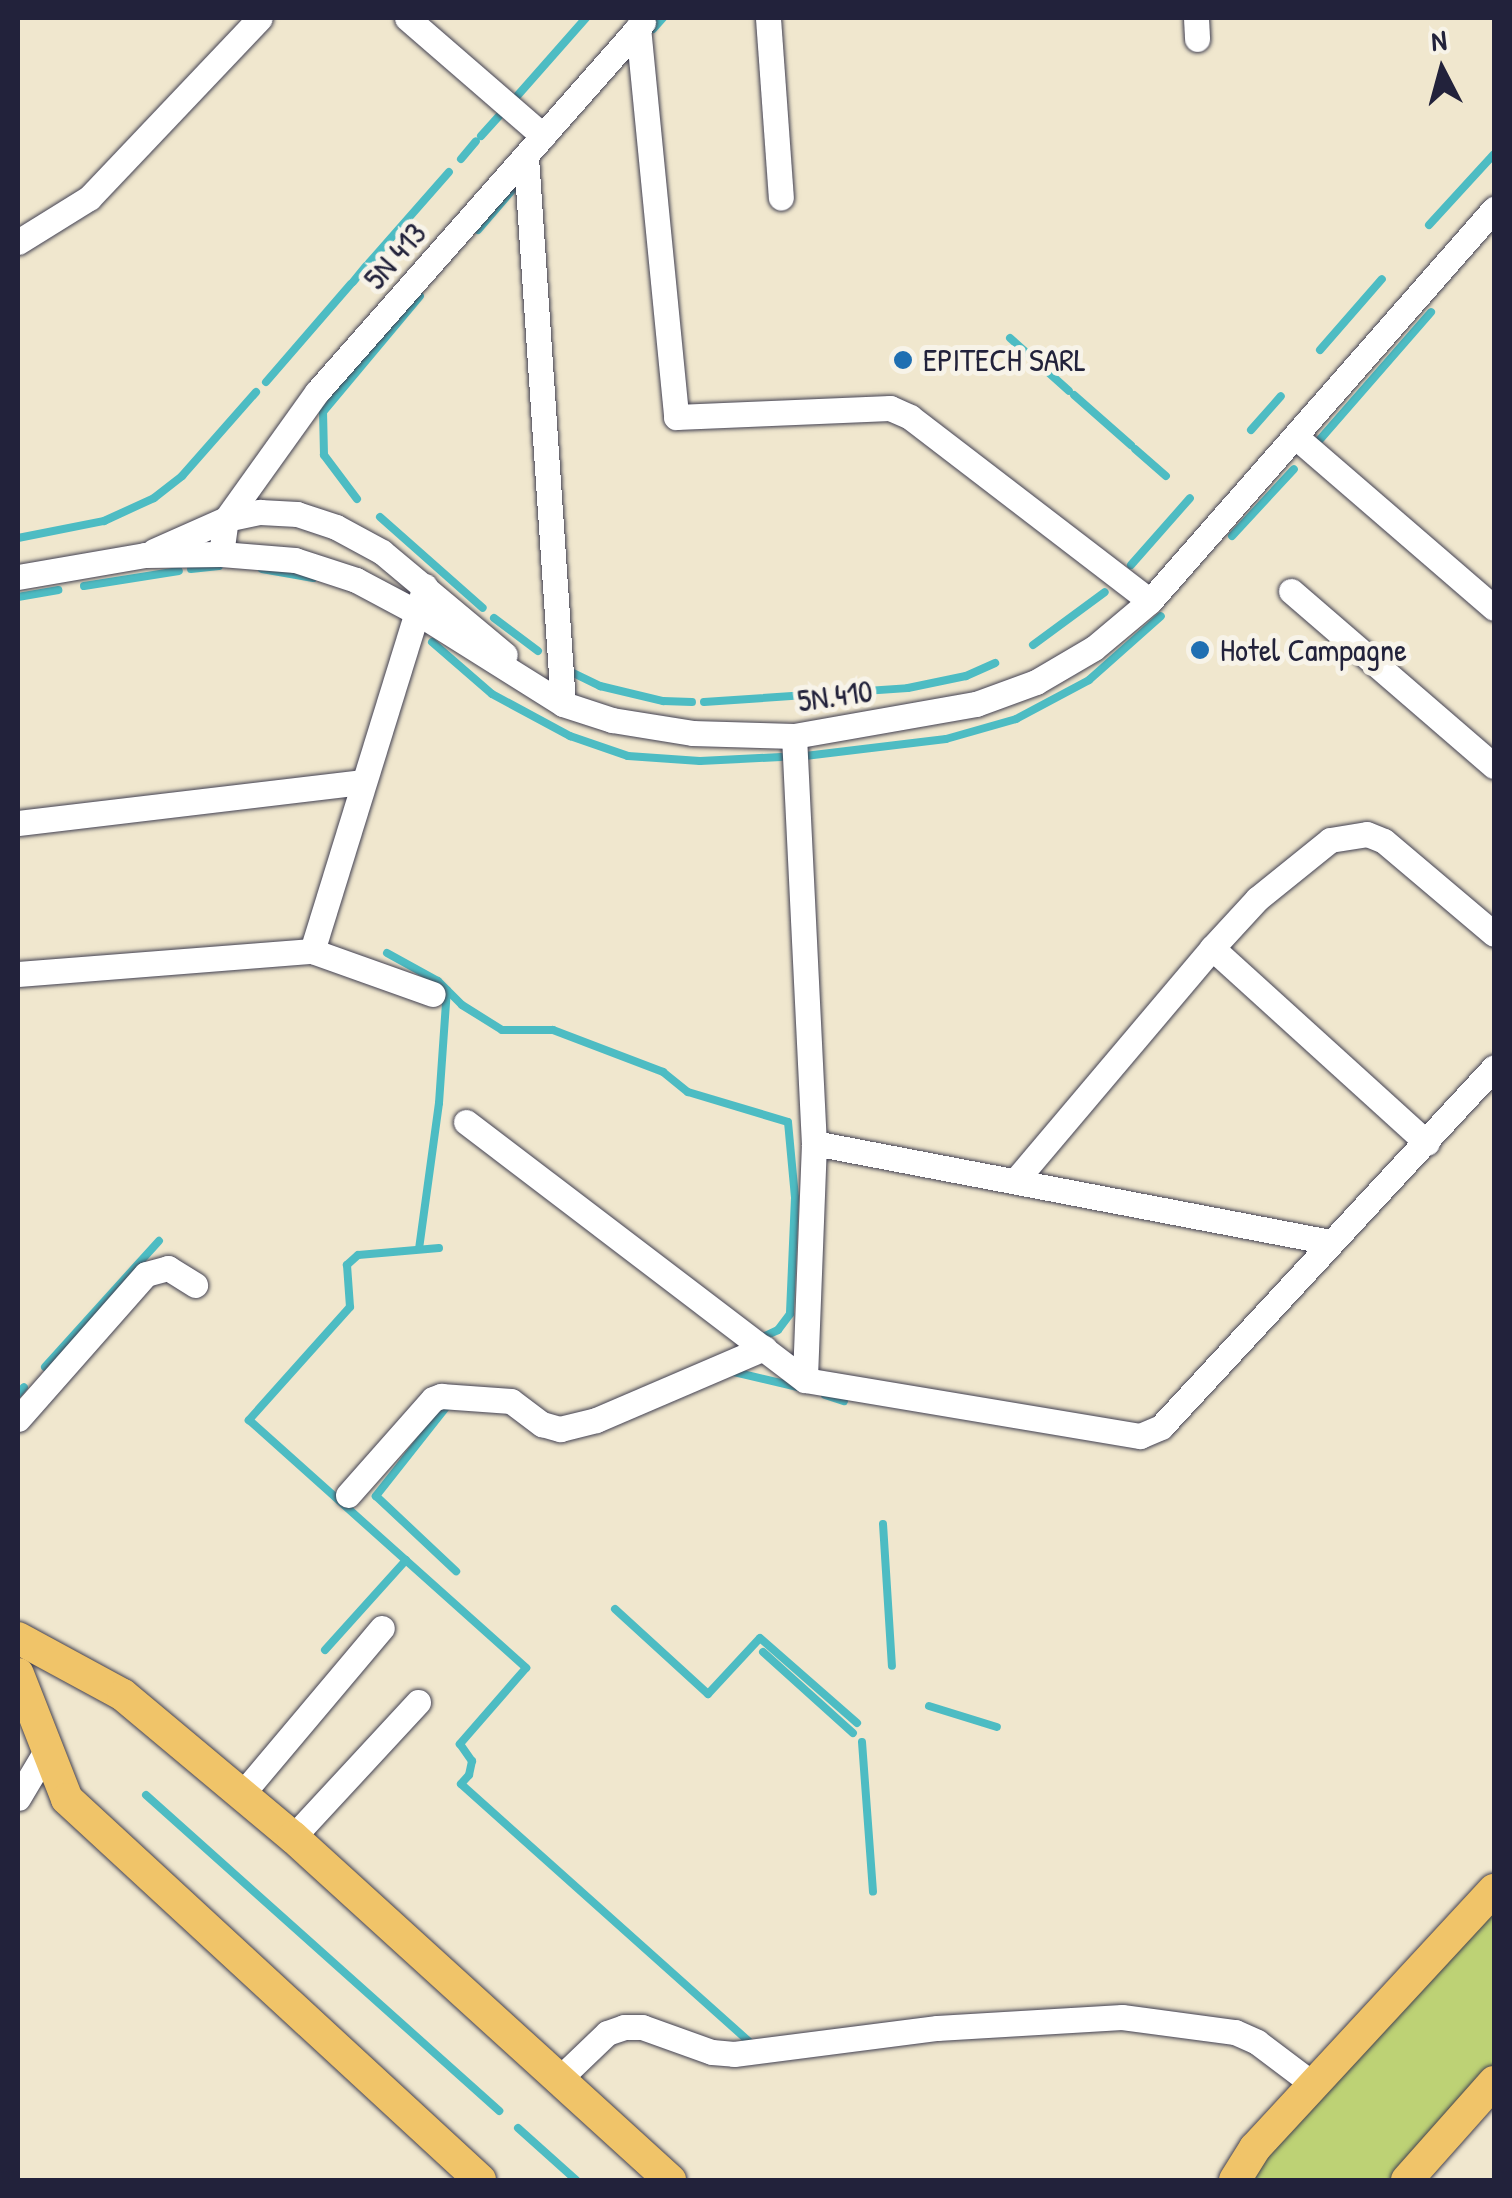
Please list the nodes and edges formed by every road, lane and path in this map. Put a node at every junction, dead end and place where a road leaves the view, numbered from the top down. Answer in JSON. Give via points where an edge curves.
{"nodes":[{"id":1,"x":260,"y":18,"type":"edge"},
{"id":2,"x":407,"y":18,"type":"edge"},
{"id":3,"x":768,"y":18,"type":"edge"},
{"id":4,"x":642,"y":22,"type":"edge"},
{"id":5,"x":543,"y":136,"type":"junction"},
{"id":6,"x":526,"y":157,"type":"junction"},
{"id":7,"x":781,"y":198,"type":"dead end"},
{"id":8,"x":1494,"y":209,"type":"edge"},
{"id":9,"x":18,"y":242,"type":"edge"},
{"id":10,"x":1298,"y":438,"type":"junction"},
{"id":11,"x":226,"y":519,"type":"junction"},
{"id":12,"x":221,"y":554,"type":"junction"},
{"id":13,"x":145,"y":555,"type":"junction"},
{"id":14,"x":18,"y":577,"type":"edge"},
{"id":15,"x":425,"y":586,"type":"junction"},
{"id":16,"x":1291,"y":591,"type":"dead end"},
{"id":17,"x":1150,"y":600,"type":"junction"},
{"id":18,"x":1494,"y":608,"type":"edge"},
{"id":19,"x":418,"y":613,"type":"junction"},
{"id":20,"x":552,"y":697,"type":"junction"},
{"id":21,"x":794,"y":736,"type":"junction"},
{"id":22,"x":1494,"y":766,"type":"edge"},
{"id":23,"x":362,"y":782,"type":"junction"},
{"id":24,"x":18,"y":823,"type":"edge"},
{"id":25,"x":1494,"y":934,"type":"edge"},
{"id":26,"x":1212,"y":948,"type":"junction"},
{"id":27,"x":312,"y":952,"type":"junction"},
{"id":28,"x":18,"y":974,"type":"edge"},
{"id":29,"x":433,"y":994,"type":"dead end"},
{"id":30,"x":1494,"y":1068,"type":"edge"},
{"id":31,"x":466,"y":1122,"type":"dead end"},
{"id":32,"x":814,"y":1142,"type":"junction"},
{"id":33,"x":1427,"y":1143,"type":"junction"},
{"id":34,"x":1016,"y":1180,"type":"junction"},
{"id":35,"x":1330,"y":1242,"type":"junction"},
{"id":36,"x":195,"y":1285,"type":"dead end"},
{"id":37,"x":764,"y":1348,"type":"junction"},
{"id":38,"x":805,"y":1380,"type":"junction"},
{"id":39,"x":18,"y":1418,"type":"edge"},
{"id":40,"x":348,"y":1495,"type":"dead end"},
{"id":41,"x":382,"y":1628,"type":"dead end"},
{"id":42,"x":18,"y":1638,"type":"edge"},
{"id":43,"x":18,"y":1674,"type":"edge"},
{"id":44,"x":418,"y":1702,"type":"dead end"},
{"id":45,"x":46,"y":1751,"type":"junction"},
{"id":46,"x":242,"y":1794,"type":"junction"},
{"id":47,"x":18,"y":1798,"type":"edge"},
{"id":48,"x":293,"y":1837,"type":"junction"},
{"id":49,"x":1494,"y":1890,"type":"edge"},
{"id":50,"x":557,"y":2081,"type":"junction"},
{"id":51,"x":1494,"y":2082,"type":"edge"},
{"id":52,"x":1314,"y":2085,"type":"junction"},
{"id":53,"x":480,"y":2180,"type":"edge"},
{"id":54,"x":670,"y":2180,"type":"edge"},
{"id":55,"x":1236,"y":2180,"type":"edge"},
{"id":56,"x":1407,"y":2180,"type":"edge"}],
"edges":[{"from":1,"to":9,"type":"street","via":[[89,198]]},
{"from":2,"to":5,"type":"street"},
{"from":3,"to":7,"type":"street"},
{"from":4,"to":5,"type":"street","name":"5N 413"},
{"from":4,"to":17,"type":"street","via":[[676,417],[890,408]]},
{"from":5,"to":6,"type":"street","name":"5N 413"},
{"from":6,"to":11,"type":"street","name":"5N 413","via":[[318,392]]},
{"from":6,"to":20,"type":"street"},
{"from":8,"to":10,"type":"street","name":"5N.410"},
{"from":10,"to":17,"type":"street","name":"5N.410"},
{"from":10,"to":18,"type":"street"},
{"from":11,"to":12,"type":"street","name":"5N 413"},
{"from":11,"to":13,"type":"street"},
{"from":11,"to":15,"type":"street","via":[[297,514],[382,552]]},
{"from":12,"to":13,"type":"street","name":"5N.410"},
{"from":12,"to":19,"type":"street","name":"5N.410","via":[[327,568]]},
{"from":13,"to":14,"type":"street","name":"5N.410"},
{"from":15,"to":19,"type":"street"},
{"from":15,"to":20,"type":"street"},
{"from":16,"to":22,"type":"street"},
{"from":17,"to":21,"type":"street","name":"5N.410","via":[[1094,648],[1036,682],[976,704]]},
{"from":19,"to":20,"type":"street","name":"5N.410"},
{"from":19,"to":23,"type":"street"},
{"from":20,"to":21,"type":"street","name":"5N.410","via":[[612,720],[692,733]]},
{"from":21,"to":32,"type":"street"},
{"from":23,"to":24,"type":"street"},
{"from":23,"to":27,"type":"street"},
{"from":25,"to":26,"type":"street","via":[[1384,841],[1348,834],[1330,840],[1258,899]]},
{"from":26,"to":33,"type":"street"},
{"from":26,"to":34,"type":"street"},
{"from":27,"to":28,"type":"street"},
{"from":27,"to":29,"type":"street"},
{"from":30,"to":33,"type":"street"},
{"from":31,"to":37,"type":"street"},
{"from":32,"to":34,"type":"street"},
{"from":32,"to":38,"type":"street"},
{"from":33,"to":35,"type":"street"},
{"from":34,"to":35,"type":"street"},
{"from":35,"to":38,"type":"street","via":[[1161,1428],[1140,1436]]},
{"from":36,"to":39,"type":"street","via":[[168,1268],[146,1274]]},
{"from":37,"to":38,"type":"street"},
{"from":37,"to":40,"type":"street","via":[[596,1420],[560,1428],[542,1424],[511,1401],[440,1396]]},
{"from":41,"to":46,"type":"street"},
{"from":42,"to":46,"type":"main road","via":[[123,1695]]},
{"from":43,"to":45,"type":"main road"},
{"from":44,"to":48,"type":"street"},
{"from":45,"to":47,"type":"street"},
{"from":45,"to":53,"type":"main road","via":[[67,1799]]},
{"from":46,"to":48,"type":"main road"},
{"from":48,"to":50,"type":"main road"},
{"from":49,"to":52,"type":"main road"},
{"from":50,"to":52,"type":"street","via":[[607,2033],[624,2027],[734,2054],[937,2028],[1122,2017],[1236,2032]]},
{"from":50,"to":54,"type":"main road"},
{"from":51,"to":56,"type":"main road"},
{"from":52,"to":55,"type":"main road","via":[[1255,2148]]}]}
